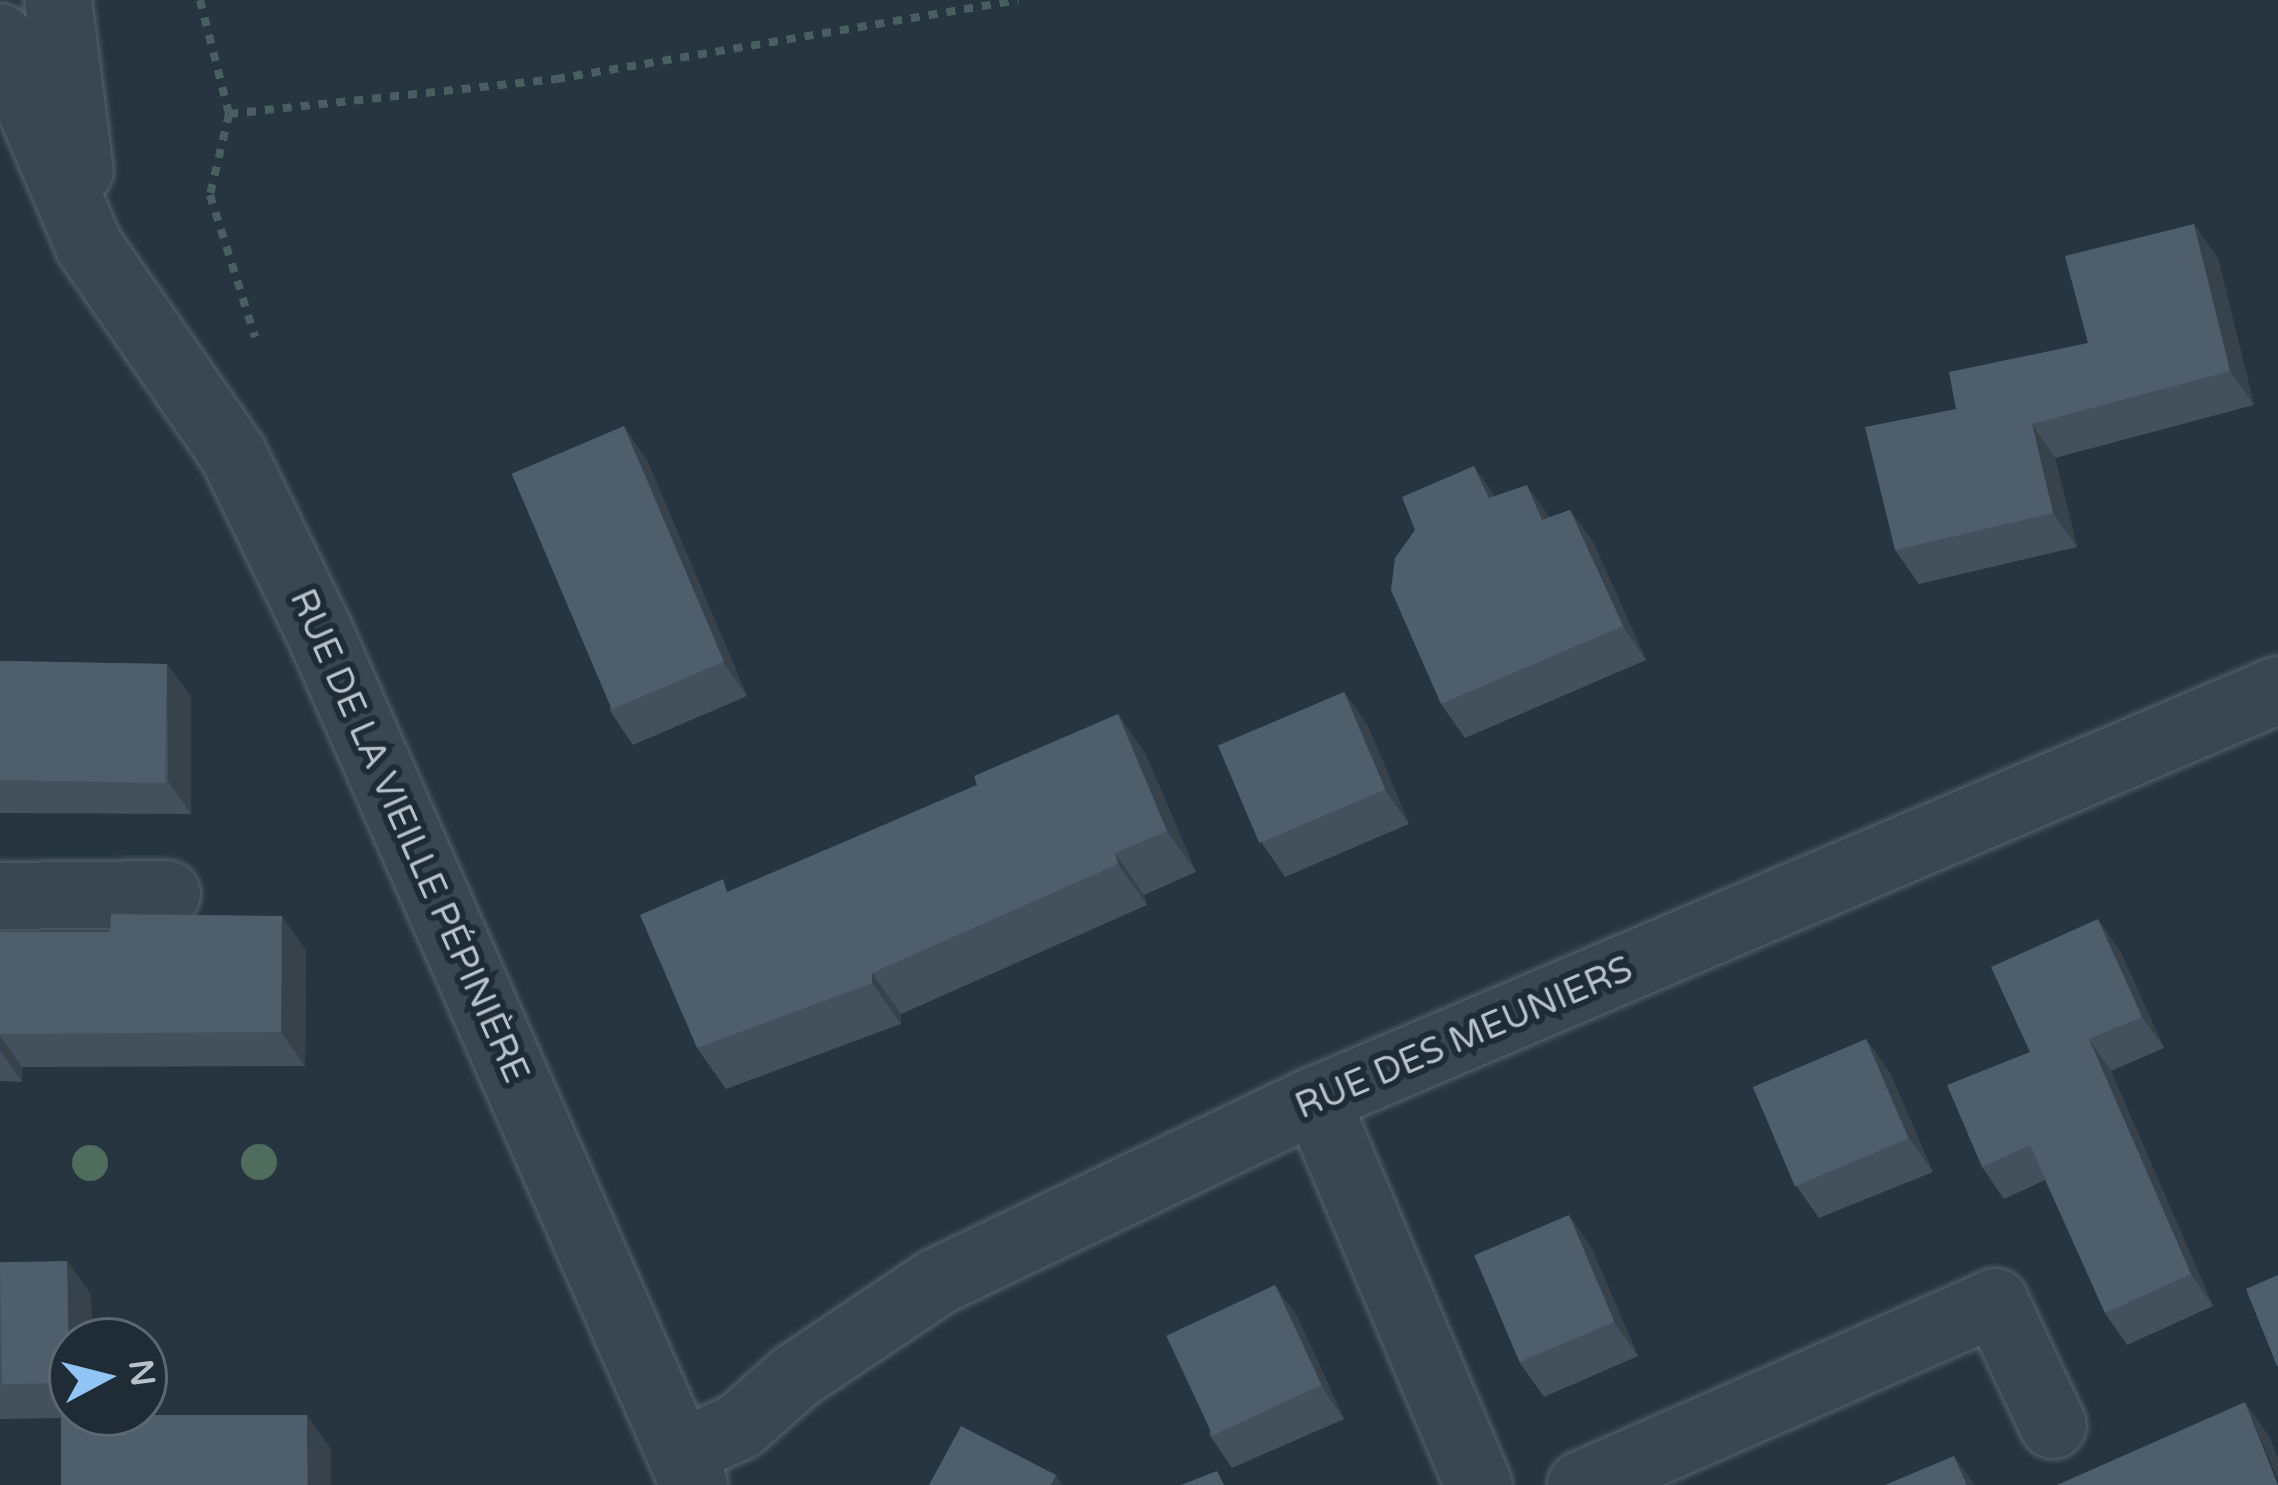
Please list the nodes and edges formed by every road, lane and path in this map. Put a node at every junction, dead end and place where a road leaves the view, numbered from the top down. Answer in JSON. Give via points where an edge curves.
{"nodes":[{"id":1,"x":58,"y":0,"type":"edge"},
{"id":2,"x":200,"y":0,"type":"edge"},
{"id":3,"x":1018,"y":0,"type":"edge"},
{"id":4,"x":0,"y":38,"type":"edge"},
{"id":5,"x":230,"y":114,"type":"junction"},
{"id":6,"x":89,"y":246,"type":"junction"},
{"id":7,"x":263,"y":359,"type":"dead end"},
{"id":8,"x":2278,"y":690,"type":"edge"},
{"id":9,"x":167,"y":894,"type":"dead end"},
{"id":10,"x":0,"y":896,"type":"edge"},
{"id":11,"x":1316,"y":1100,"type":"junction"},
{"id":12,"x":2053,"y":1425,"type":"dead end"},
{"id":13,"x":689,"y":1468,"type":"edge"},
{"id":14,"x":1479,"y":1485,"type":"edge"},
{"id":15,"x":1581,"y":1485,"type":"edge"}],
"edges":[{"from":1,"to":6,"type":"street","name":"RUE DE LA VIEILLE PÉPINIÈRE"},
{"from":2,"to":5,"type":"path"},
{"from":3,"to":5,"type":"path","via":[[556,79]]},
{"from":4,"to":6,"type":"street","name":"RUE DE LA VIEILLE PÉPINIÈRE"},
{"from":5,"to":7,"type":"path","via":[[210,195]]},
{"from":6,"to":13,"type":"street","name":"RUE DE LA VIEILLE PÉPINIÈRE","via":[[233,454]]},
{"from":8,"to":11,"type":"street","name":"RUE DES MEUNIERS"},
{"from":9,"to":10,"type":"street"},
{"from":11,"to":13,"type":"street","name":"RUE DES MEUNIERS","via":[[937,1282],[795,1377]]},
{"from":11,"to":14,"type":"street"},
{"from":12,"to":15,"type":"street","via":[[1995,1302]]}]}
